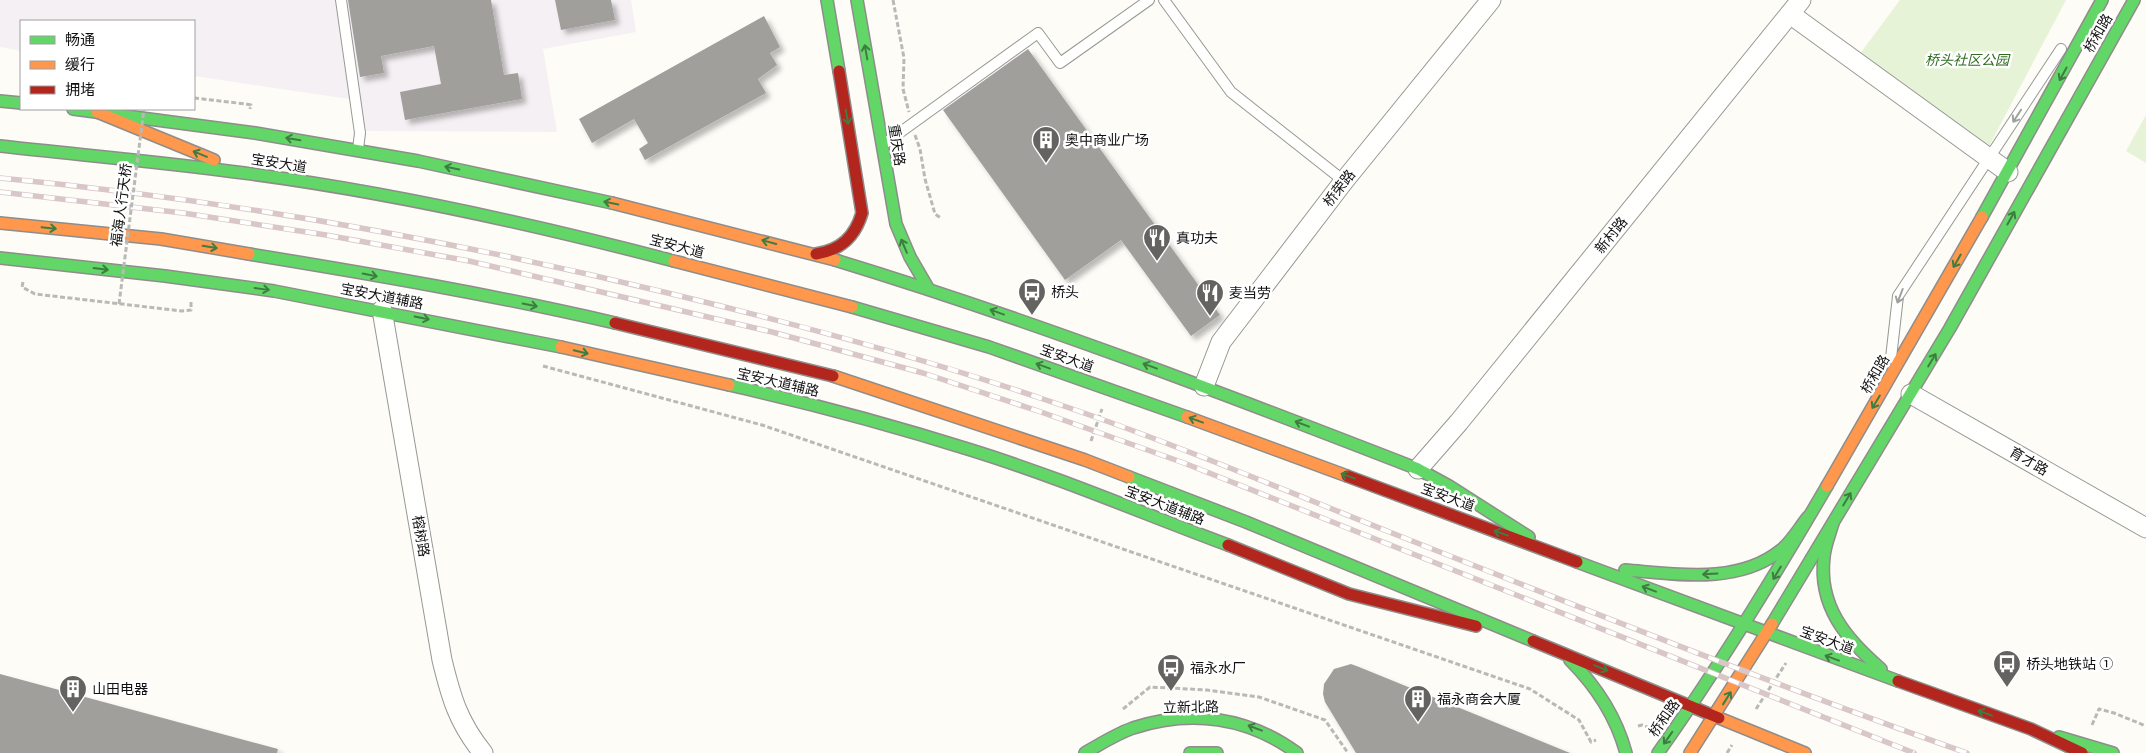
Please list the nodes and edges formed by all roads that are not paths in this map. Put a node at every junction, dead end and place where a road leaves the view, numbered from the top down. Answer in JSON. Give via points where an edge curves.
{"nodes":[{"id":1,"x":341,"y":0,"type":"edge"},
{"id":2,"x":827,"y":0,"type":"edge"},
{"id":3,"x":857,"y":0,"type":"edge"},
{"id":4,"x":1149,"y":0,"type":"edge"},
{"id":5,"x":1164,"y":0,"type":"edge"},
{"id":6,"x":1491,"y":0,"type":"edge"},
{"id":7,"x":2102,"y":0,"type":"edge"},
{"id":8,"x":2134,"y":0,"type":"edge"},
{"id":9,"x":1796,"y":7,"type":"edge"},
{"id":10,"x":2066,"y":40,"type":"dead end"},
{"id":11,"x":856,"y":79,"type":"junction"},
{"id":12,"x":0,"y":101,"type":"edge"},
{"id":13,"x":20,"y":103,"type":"edge"},
{"id":14,"x":81,"y":110,"type":"edge"},
{"id":15,"x":97,"y":112,"type":"junction"},
{"id":16,"x":0,"y":146,"type":"edge"},
{"id":17,"x":882,"y":146,"type":"junction"},
{"id":18,"x":358,"y":150,"type":"junction"},
{"id":19,"x":1989,"y":160,"type":"junction"},
{"id":20,"x":2008,"y":172,"type":"junction"},
{"id":21,"x":245,"y":173,"type":"junction"},
{"id":22,"x":1344,"y":182,"type":"junction"},
{"id":23,"x":0,"y":223,"type":"edge"},
{"id":24,"x":816,"y":254,"type":"junction"},
{"id":25,"x":0,"y":258,"type":"edge"},
{"id":26,"x":928,"y":288,"type":"junction"},
{"id":27,"x":382,"y":310,"type":"junction"},
{"id":28,"x":1889,"y":381,"type":"junction"},
{"id":29,"x":1204,"y":386,"type":"junction"},
{"id":30,"x":1911,"y":394,"type":"junction"},
{"id":31,"x":1418,"y":469,"type":"junction"},
{"id":32,"x":1808,"y":517,"type":"junction"},
{"id":33,"x":1833,"y":523,"type":"junction"},
{"id":34,"x":2146,"y":528,"type":"edge"},
{"id":35,"x":1563,"y":556,"type":"junction"},
{"id":36,"x":1595,"y":568,"type":"junction"},
{"id":37,"x":1744,"y":625,"type":"junction"},
{"id":38,"x":1767,"y":634,"type":"junction"},
{"id":39,"x":1523,"y":637,"type":"junction"},
{"id":40,"x":1561,"y":652,"type":"junction"},
{"id":41,"x":1894,"y":680,"type":"junction"},
{"id":42,"x":1691,"y":706,"type":"junction"},
{"id":43,"x":1715,"y":716,"type":"junction"},
{"id":44,"x":2031,"y":729,"type":"junction"},
{"id":45,"x":483,"y":753,"type":"edge"},
{"id":46,"x":1085,"y":753,"type":"edge"},
{"id":47,"x":1190,"y":753,"type":"edge"},
{"id":48,"x":1217,"y":753,"type":"edge"},
{"id":49,"x":1297,"y":753,"type":"edge"},
{"id":50,"x":1626,"y":753,"type":"edge"},
{"id":51,"x":1658,"y":753,"type":"edge"},
{"id":52,"x":1690,"y":753,"type":"edge"},
{"id":53,"x":1805,"y":753,"type":"edge"},
{"id":54,"x":2082,"y":753,"type":"edge"},
{"id":55,"x":2113,"y":753,"type":"edge"}],
"edges":[{"from":1,"to":18,"type":"lane","via":[[360,133]]},
{"from":2,"to":11,"type":"main road","name":"重庆路"},
{"from":11,"to":3,"type":"main road","name":"重庆路","one_way":true},
{"from":4,"to":17,"type":"lane","via":[[1060,63],[1038,33]]},
{"from":5,"to":22,"type":"lane","via":[[1231,92]]},
{"from":6,"to":22,"type":"street","name":"桥荣路"},
{"from":7,"to":20,"type":"main road","name":"桥和路","one_way":true},
{"from":30,"to":8,"type":"main road","name":"桥和路","one_way":true},
{"from":9,"to":19,"type":"street"},
{"from":9,"to":31,"type":"street","name":"新村路"},
{"from":10,"to":19,"type":"lane","one_way":true},
{"from":11,"to":17,"type":"main road","name":"重庆路"},
{"from":11,"to":24,"type":"main road","name":"重庆路","one_way":true,"via":[[862,213],[850,240],[835,250]]},
{"from":12,"to":13,"type":"main road"},
{"from":14,"to":15,"type":"main road"},
{"from":18,"to":15,"type":"main road","one_way":true,"via":[[255,132]]},
{"from":21,"to":15,"type":"main road","one_way":true},
{"from":16,"to":21,"type":"main road","name":"宝安大道"},
{"from":26,"to":17,"type":"main road","name":"重庆路","one_way":true,"via":[[902,244]]},
{"from":24,"to":18,"type":"main road","one_way":true,"via":[[650,211]]},
{"from":19,"to":20,"type":"street"},
{"from":19,"to":28,"type":"lane","one_way":true,"via":[[1898,296]]},
{"from":20,"to":28,"type":"main road","name":"桥和路","one_way":true},
{"from":35,"to":21,"type":"main road","name":"宝安大道","one_way":true,"via":[[1163,408],[989,347],[860,309],[564,232],[412,200]]},
{"from":22,"to":29,"type":"street","name":"桥荣路","via":[[1220,342]]},
{"from":23,"to":39,"type":"main road","one_way":true,"via":[[161,239],[336,268],[566,312],[848,380],[1094,463]]},
{"from":24,"to":26,"type":"main road"},
{"from":25,"to":27,"type":"main road","name":"宝安大道辅路","one_way":true,"via":[[274,291]]},
{"from":29,"to":26,"type":"main road","one_way":true},
{"from":27,"to":39,"type":"main road","name":"宝安大道辅路","one_way":true,"via":[[514,336],[802,402],[971,450],[1234,547],[1349,594]]},
{"from":27,"to":45,"type":"street","name":"榕树路","via":[[442,660],[452,700],[470,736]]},
{"from":28,"to":32,"type":"main road","name":"桥和路","one_way":true},
{"from":31,"to":29,"type":"main road","one_way":true},
{"from":33,"to":30,"type":"main road","name":"桥和路","one_way":true},
{"from":30,"to":34,"type":"street","name":"育才路"},
{"from":31,"to":35,"type":"main road"},
{"from":32,"to":36,"type":"main road","one_way":true,"via":[[1782,548],[1749,568],[1711,574]]},
{"from":32,"to":37,"type":"main road","name":"桥和路","one_way":true},
{"from":33,"to":38,"type":"main road","name":"桥和路"},
{"from":33,"to":41,"type":"main road","via":[[1824,556],[1823,577],[1830,611],[1853,644]]},
{"from":35,"to":36,"type":"main road","name":"宝安大道"},
{"from":37,"to":36,"type":"main road","name":"宝安大道","one_way":true},
{"from":37,"to":38,"type":"main road","name":"宝安大道"},
{"from":37,"to":42,"type":"main road","name":"桥和路"},
{"from":41,"to":38,"type":"main road","name":"宝安大道","one_way":true},
{"from":43,"to":38,"type":"main road","name":"桥和路","one_way":true},
{"from":39,"to":40,"type":"main road"},
{"from":40,"to":42,"type":"main road","one_way":true},
{"from":40,"to":50,"type":"main road","via":[[1602,696],[1616,720]]},
{"from":44,"to":41,"type":"main road","name":"宝安大道","one_way":true},
{"from":42,"to":43,"type":"main road"},
{"from":42,"to":51,"type":"main road","name":"桥和路","one_way":true},
{"from":43,"to":52,"type":"main road","name":"桥和路"},
{"from":43,"to":53,"type":"main road"},
{"from":44,"to":54,"type":"main road","name":"宝安大道"},
{"from":44,"to":55,"type":"main road"},
{"from":49,"to":46,"type":"main road","name":"立新北路","one_way":true,"via":[[1281,740],[1258,729],[1205,718],[1140,726]]},
{"from":47,"to":48,"type":"main road"}]}
